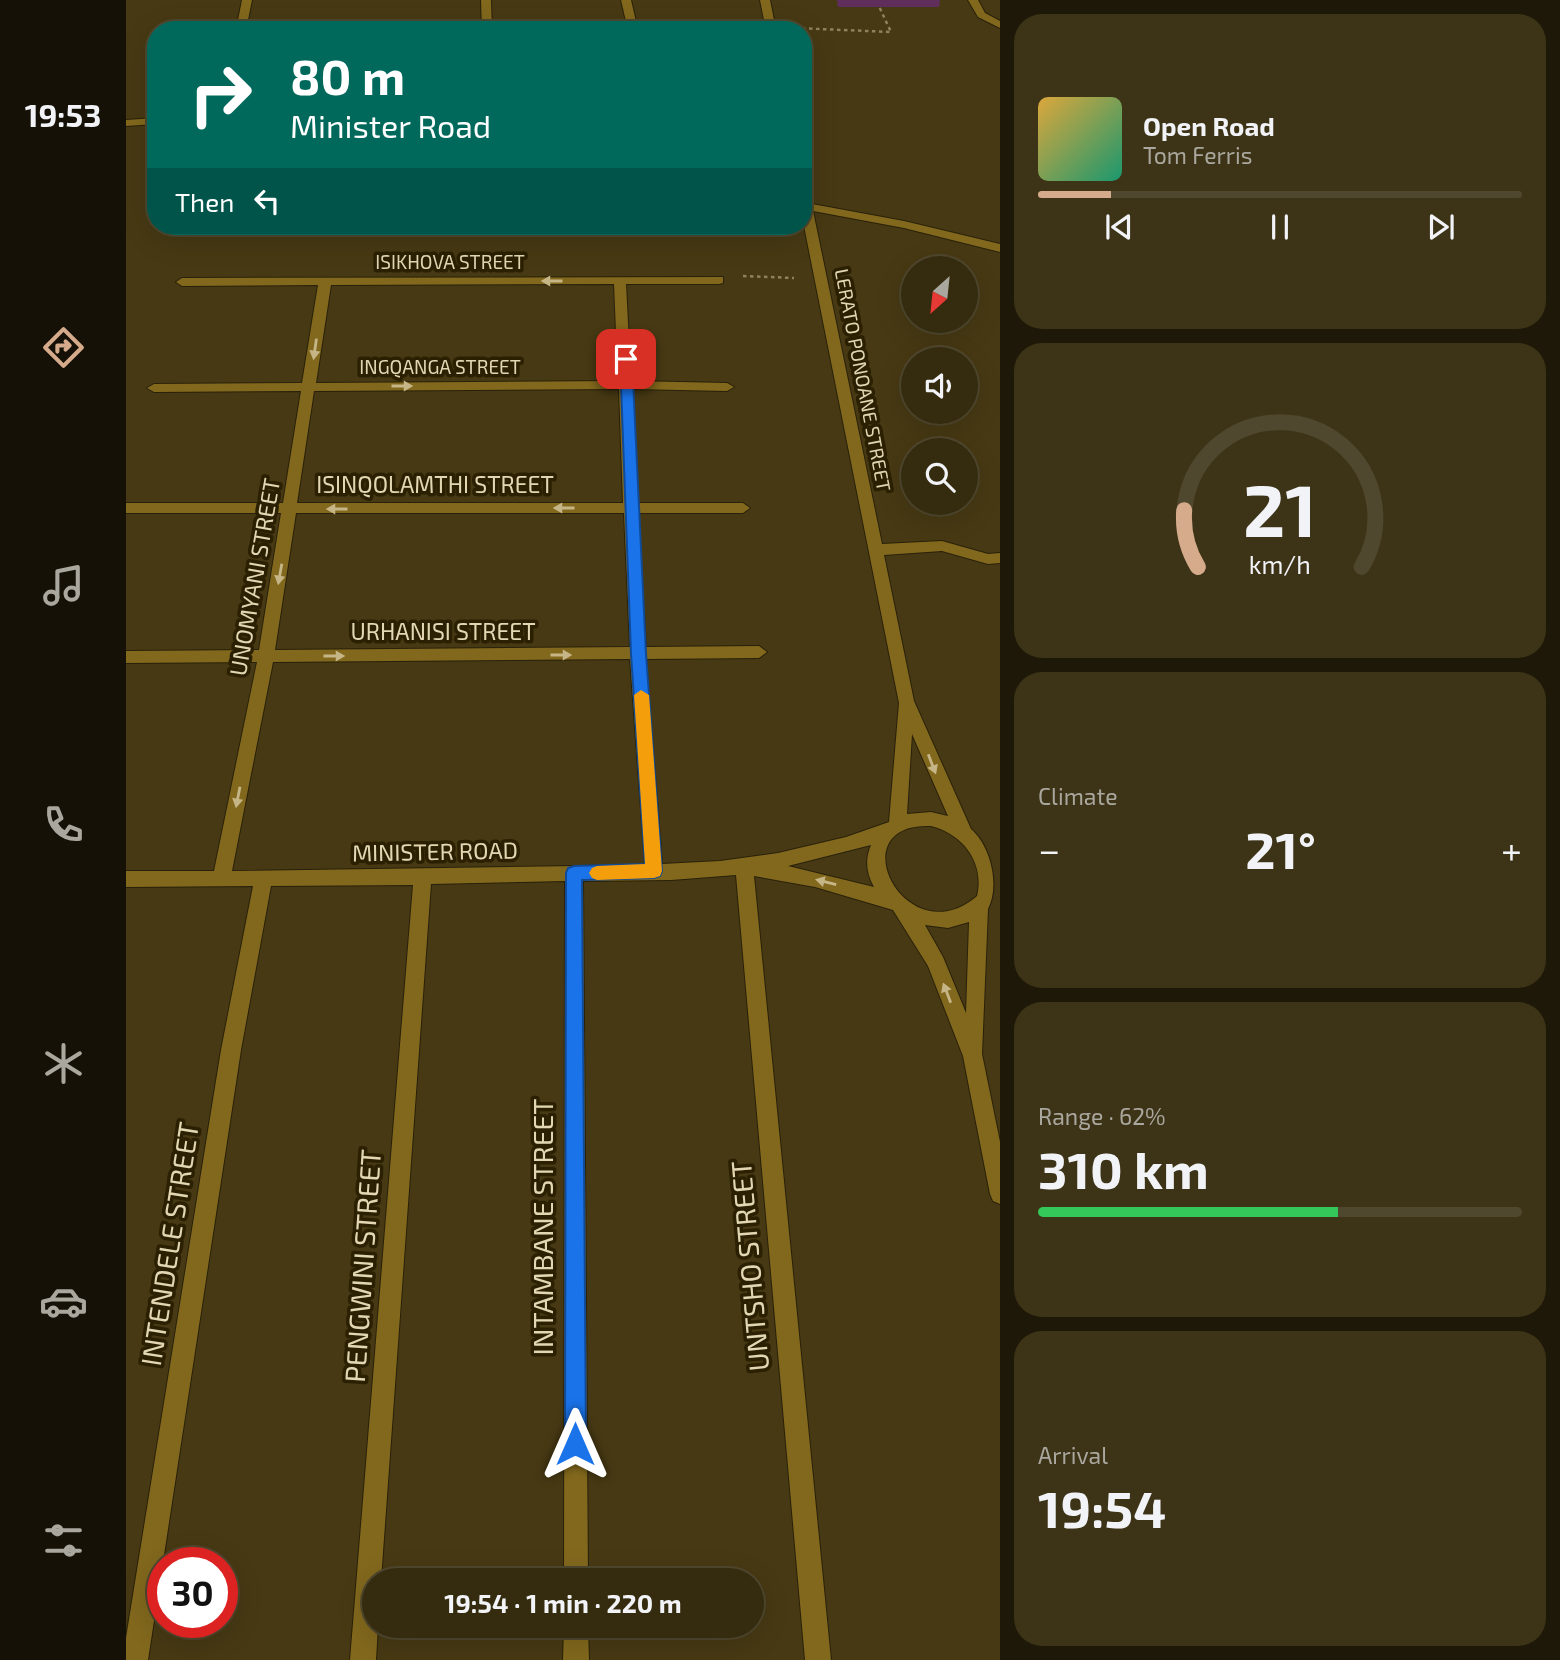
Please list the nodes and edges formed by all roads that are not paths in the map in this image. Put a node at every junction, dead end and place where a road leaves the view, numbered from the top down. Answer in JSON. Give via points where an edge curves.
{"nodes":[{"id":1,"x":247,"y":0,"type":"edge"},
{"id":2,"x":486,"y":0,"type":"edge"},
{"id":3,"x":626,"y":0,"type":"edge"},
{"id":4,"x":765,"y":0,"type":"edge"},
{"id":5,"x":973,"y":0,"type":"edge"},
{"id":6,"x":243,"y":21,"type":"edge"},
{"id":7,"x":487,"y":21,"type":"edge"},
{"id":8,"x":631,"y":21,"type":"edge"},
{"id":9,"x":769,"y":21,"type":"edge"},
{"id":10,"x":1000,"y":25,"type":"edge"},
{"id":11,"x":147,"y":122,"type":"edge"},
{"id":12,"x":126,"y":123,"type":"edge"},
{"id":13,"x":812,"y":208,"type":"edge"},
{"id":14,"x":812,"y":232,"type":"edge"},
{"id":15,"x":1000,"y":248,"type":"edge"},
{"id":16,"x":719,"y":280,"type":"road end"},
{"id":17,"x":325,"y":281,"type":"junction"},
{"id":18,"x":620,"y":281,"type":"junction"},
{"id":19,"x":182,"y":282,"type":"dead end"},
{"id":20,"x":627,"y":385,"type":"junction"},
{"id":21,"x":310,"y":387,"type":"junction"},
{"id":22,"x":727,"y":387,"type":"dead end"},
{"id":23,"x":154,"y":388,"type":"dead end"},
{"id":24,"x":632,"y":507,"type":"junction"},
{"id":25,"x":126,"y":508,"type":"edge"},
{"id":26,"x":743,"y":508,"type":"dead end"},
{"id":27,"x":291,"y":509,"type":"junction"},
{"id":28,"x":876,"y":550,"type":"junction"},
{"id":29,"x":1000,"y":558,"type":"edge"},
{"id":30,"x":759,"y":652,"type":"dead end"},
{"id":31,"x":638,"y":654,"type":"junction"},
{"id":32,"x":266,"y":656,"type":"junction"},
{"id":33,"x":126,"y":657,"type":"edge"},
{"id":34,"x":906,"y":701,"type":"junction"},
{"id":35,"x":891,"y":828,"type":"junction"},
{"id":36,"x":962,"y":829,"type":"junction"},
{"id":37,"x":991,"y":850,"type":"edge"},
{"id":38,"x":744,"y":866,"type":"junction"},
{"id":39,"x":654,"y":871,"type":"junction"},
{"id":40,"x":574,"y":873,"type":"junction"},
{"id":41,"x":423,"y":877,"type":"junction"},
{"id":42,"x":221,"y":878,"type":"junction"},
{"id":43,"x":126,"y":879,"type":"edge"},
{"id":44,"x":263,"y":880,"type":"junction"},
{"id":45,"x":989,"y":901,"type":"edge"},
{"id":46,"x":896,"y":903,"type":"junction"},
{"id":47,"x":973,"y":1056,"type":"junction"},
{"id":48,"x":1000,"y":1194,"type":"edge"},
{"id":49,"x":576,"y":1568,"type":"edge"},
{"id":50,"x":576,"y":1638,"type":"edge"},
{"id":51,"x":135,"y":1660,"type":"edge"},
{"id":52,"x":363,"y":1660,"type":"edge"},
{"id":53,"x":576,"y":1660,"type":"edge"},
{"id":54,"x":818,"y":1660,"type":"edge"}],
"edges":[{"from":1,"to":6,"type":"street"},
{"from":2,"to":7,"type":"street"},
{"from":3,"to":8,"type":"street"},
{"from":4,"to":9,"type":"street"},
{"from":5,"to":10,"type":"street","via":[[981,15]]},
{"from":11,"to":12,"type":"street"},
{"from":13,"to":15,"type":"street","via":[[929,228]]},
{"from":14,"to":28,"type":"street","name":"LERATO PONOANE STREET"},
{"from":16,"to":18,"type":"street","name":"ISIKHOVA STREET"},
{"from":18,"to":17,"type":"street","name":"ISIKHOVA STREET","one_way":true},
{"from":17,"to":19,"type":"street","name":"ISIKHOVA STREET"},
{"from":17,"to":21,"type":"street","name":"UNOMYANI STREET","one_way":true},
{"from":18,"to":20,"type":"street"},
{"from":21,"to":20,"type":"street","name":"INGQANGA STREET","one_way":true},
{"from":20,"to":22,"type":"street","name":"INGQANGA STREET"},
{"from":20,"to":24,"type":"street"},
{"from":21,"to":23,"type":"street","name":"INGQANGA STREET"},
{"from":21,"to":27,"type":"street","name":"UNOMYANI STREET"},
{"from":24,"to":26,"type":"street","name":"ISINQOLAMTHI STREET"},
{"from":24,"to":27,"type":"street","name":"ISINQOLAMTHI STREET","one_way":true},
{"from":24,"to":31,"type":"street"},
{"from":25,"to":27,"type":"street","name":"ISINQOLAMTHI STREET"},
{"from":27,"to":32,"type":"street","name":"UNOMYANI STREET","one_way":true},
{"from":28,"to":29,"type":"street","via":[[942,546]]},
{"from":28,"to":34,"type":"street","name":"LERATO PONOANE STREET"},
{"from":30,"to":31,"type":"street","name":"URHANISI STREET"},
{"from":32,"to":31,"type":"street","name":"URHANISI STREET","one_way":true},
{"from":31,"to":39,"type":"street"},
{"from":32,"to":33,"type":"street","name":"URHANISI STREET"},
{"from":32,"to":42,"type":"street","name":"UNOMYANI STREET","one_way":true},
{"from":34,"to":35,"type":"street","name":"LERATO PONOANE STREET"},
{"from":34,"to":36,"type":"street","name":"LERATO PONOANE STREET","one_way":true},
{"from":35,"to":36,"type":"street","via":[[912,819],[929,819]]},
{"from":35,"to":38,"type":"street","name":"MINISTER ROAD","via":[[837,847]]},
{"from":35,"to":46,"type":"street","via":[[876,846],[874,861],[876,877]]},
{"from":36,"to":37,"type":"street"},
{"from":37,"to":45,"type":"street"},
{"from":38,"to":39,"type":"street","name":"MINISTER ROAD"},
{"from":46,"to":38,"type":"street","name":"MINISTER ROAD","one_way":true,"via":[[815,879]]},
{"from":38,"to":54,"type":"street","name":"UNTSHO STREET"},
{"from":39,"to":40,"type":"street","name":"MINISTER ROAD"},
{"from":40,"to":41,"type":"street","name":"MINISTER ROAD"},
{"from":40,"to":49,"type":"street","name":"INTAMBANE STREET"},
{"from":41,"to":44,"type":"street","name":"MINISTER ROAD"},
{"from":41,"to":52,"type":"street","name":"PENGWINI STREET"},
{"from":42,"to":43,"type":"street","name":"MINISTER ROAD"},
{"from":42,"to":44,"type":"street","name":"MINISTER ROAD"},
{"from":44,"to":51,"type":"street","name":"INTENDELE STREET","via":[[231,1050]]},
{"from":45,"to":46,"type":"street","via":[[951,919],[918,915]]},
{"from":45,"to":47,"type":"street","via":[[975,963]]},
{"from":47,"to":46,"type":"street","one_way":true,"via":[[936,963]]},
{"from":47,"to":48,"type":"street"},
{"from":50,"to":53,"type":"street"}]}
